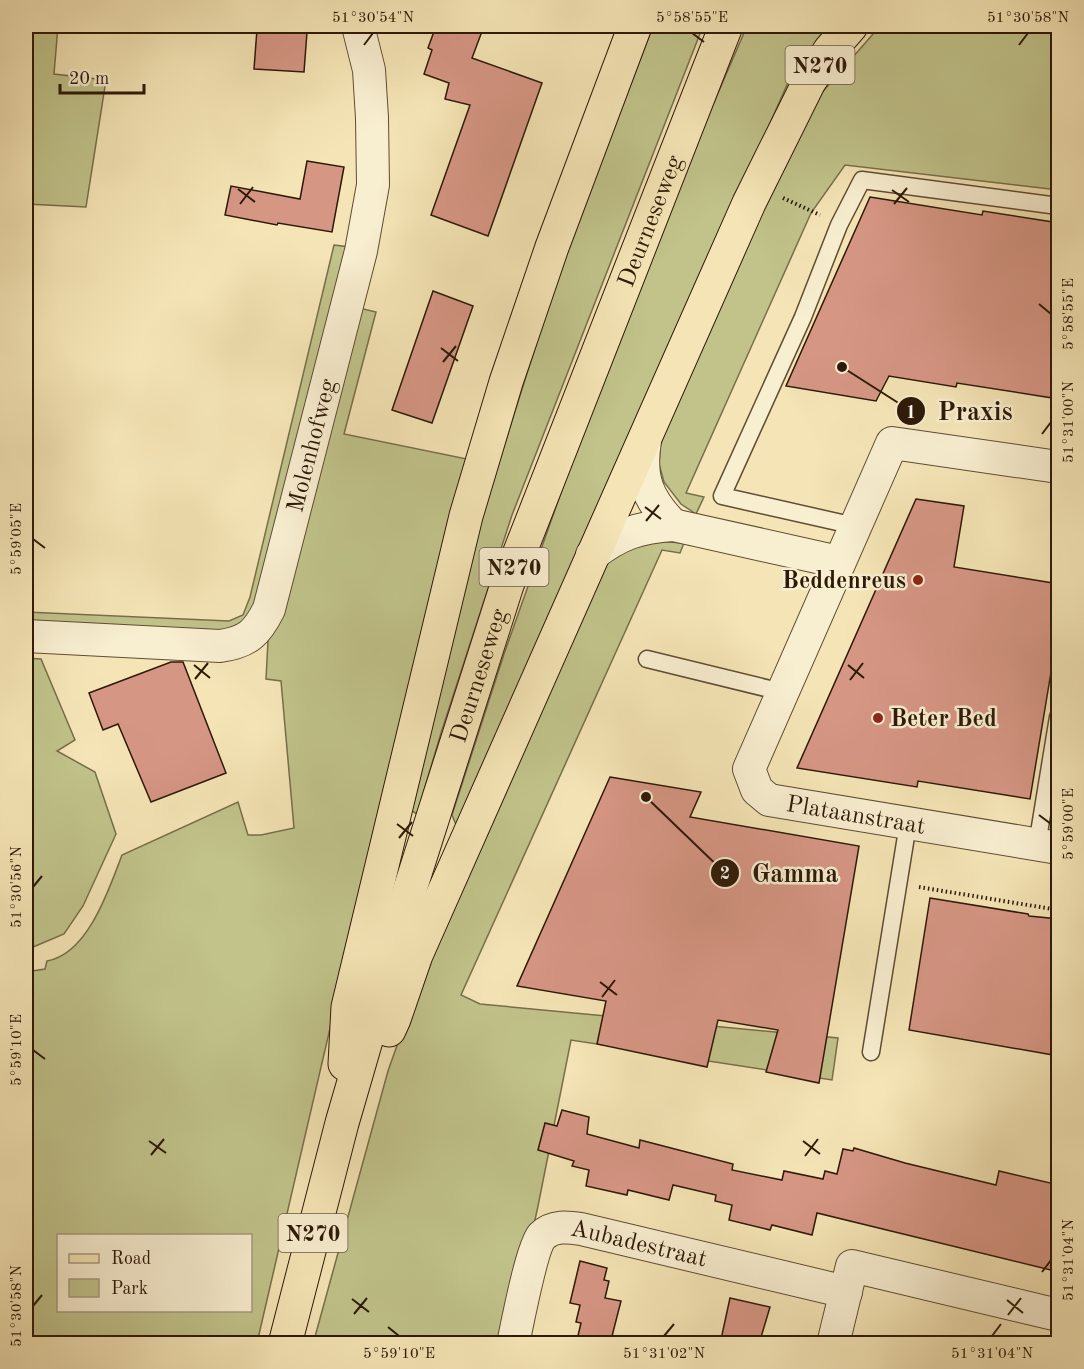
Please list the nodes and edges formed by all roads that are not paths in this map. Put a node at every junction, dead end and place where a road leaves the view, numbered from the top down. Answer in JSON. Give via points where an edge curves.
{"nodes":[{"id":1,"x":358,"y":26,"type":"edge"},
{"id":2,"x":635,"y":26,"type":"edge"},
{"id":3,"x":726,"y":26,"type":"edge"},
{"id":4,"x":851,"y":26,"type":"edge"},
{"id":5,"x":1059,"y":206,"type":"edge"},
{"id":6,"x":645,"y":441,"type":"junction"},
{"id":7,"x":1059,"y":467,"type":"edge"},
{"id":8,"x":673,"y":525,"type":"junction"},
{"id":9,"x":855,"y":526,"type":"junction"},
{"id":10,"x":592,"y":555,"type":"junction"},
{"id":11,"x":839,"y":562,"type":"junction"},
{"id":12,"x":26,"y":636,"type":"edge"},
{"id":13,"x":647,"y":659,"type":"dead end"},
{"id":14,"x":782,"y":692,"type":"junction"},
{"id":15,"x":1059,"y":717,"type":"edge"},
{"id":16,"x":908,"y":824,"type":"junction"},
{"id":17,"x":1048,"y":847,"type":"edge"},
{"id":18,"x":871,"y":1052,"type":"dead end"},
{"id":19,"x":342,"y":1123,"type":"junction"},
{"id":20,"x":846,"y":1292,"type":"junction"},
{"id":21,"x":1059,"y":1315,"type":"edge"},
{"id":22,"x":285,"y":1344,"type":"edge"},
{"id":23,"x":513,"y":1344,"type":"edge"},
{"id":24,"x":833,"y":1344,"type":"edge"}],
"edges":[{"from":1,"to":12,"type":"street","name":"Molenhofweg","via":[[369,70],[373,185],[358,262],[269,609],[260,626],[235,644],[220,646]]},
{"from":2,"to":19,"type":"main road","number":"N270","via":[[506,382],[466,516],[348,1007]]},
{"from":3,"to":19,"type":"main road","name":"Deurneseweg","number":"N270","via":[[507,585],[410,889]]},
{"from":4,"to":6,"type":"main road","number":"N270","via":[[809,82],[749,203]]},
{"from":5,"to":9,"type":"lane","via":[[862,180],[722,496]]},
{"from":6,"to":8,"type":"street","via":[[646,487]]},
{"from":6,"to":10,"type":"main road","number":"N270"},
{"from":7,"to":9,"type":"street","name":"Plataanstraat","via":[[892,443]]},
{"from":8,"to":10,"type":"street","via":[[630,532]]},
{"from":8,"to":11,"type":"street"},
{"from":9,"to":11,"type":"street","name":"Plataanstraat"},
{"from":10,"to":19,"type":"main road","number":"N270","via":[[416,955],[394,1019]]},
{"from":11,"to":14,"type":"street","name":"Plataanstraat"},
{"from":13,"to":14,"type":"lane"},
{"from":14,"to":16,"type":"street","name":"Plataanstraat","via":[[749,770],[757,790],[769,800],[786,804]]},
{"from":15,"to":17,"type":"lane"},
{"from":16,"to":17,"type":"street","name":"Plataanstraat"},
{"from":16,"to":18,"type":"lane"},
{"from":19,"to":22,"type":"main road","name":"Deurneseweg","number":"N270"},
{"from":20,"to":21,"type":"street","via":[[852,1266]]},
{"from":20,"to":23,"type":"street","name":"Aubadestraat","via":[[561,1226],[542,1236],[535,1251]]},
{"from":20,"to":24,"type":"street"}]}
